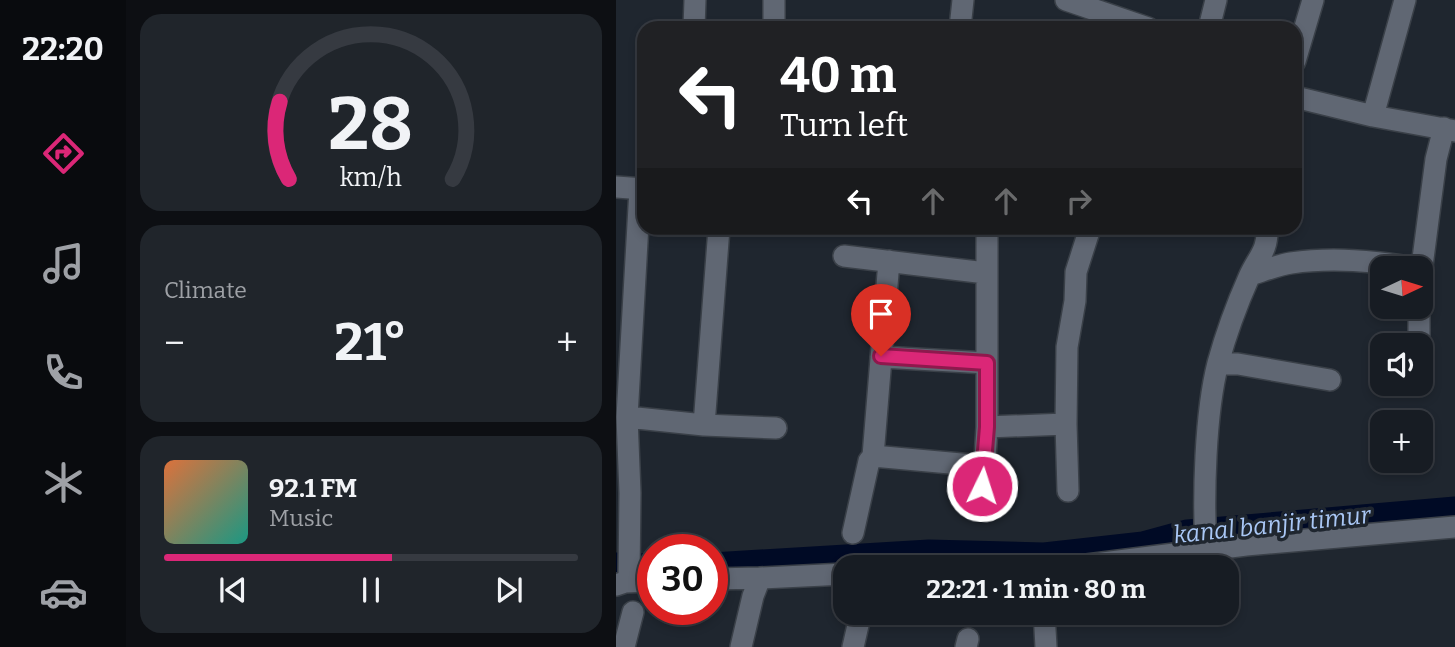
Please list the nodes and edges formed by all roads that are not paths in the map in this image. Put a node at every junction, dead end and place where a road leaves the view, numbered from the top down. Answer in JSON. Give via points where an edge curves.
{"nodes":[{"id":1,"x":695,"y":0,"type":"edge"},
{"id":2,"x":774,"y":0,"type":"edge"},
{"id":3,"x":963,"y":0,"type":"edge"},
{"id":4,"x":1066,"y":0,"type":"edge"},
{"id":5,"x":1216,"y":0,"type":"edge"},
{"id":6,"x":1313,"y":0,"type":"edge"},
{"id":7,"x":1405,"y":0,"type":"edge"},
{"id":8,"x":694,"y":21,"type":"edge"},
{"id":9,"x":774,"y":21,"type":"edge"},
{"id":10,"x":961,"y":21,"type":"edge"},
{"id":11,"x":1128,"y":21,"type":"edge"},
{"id":12,"x":1211,"y":21,"type":"edge"},
{"id":13,"x":1302,"y":37,"type":"edge"},
{"id":14,"x":1302,"y":99,"type":"edge"},
{"id":15,"x":1373,"y":116,"type":"junction"},
{"id":16,"x":1449,"y":129,"type":"edge"},
{"id":17,"x":616,"y":187,"type":"edge"},
{"id":18,"x":637,"y":189,"type":"edge"},
{"id":19,"x":639,"y":235,"type":"edge"},
{"id":20,"x":718,"y":235,"type":"edge"},
{"id":21,"x":987,"y":235,"type":"edge"},
{"id":22,"x":1088,"y":235,"type":"edge"},
{"id":23,"x":1267,"y":235,"type":"edge"},
{"id":24,"x":844,"y":256,"type":"dead end"},
{"id":25,"x":1423,"y":256,"type":"edge"},
{"id":26,"x":889,"y":261,"type":"junction"},
{"id":27,"x":1370,"y":261,"type":"edge"},
{"id":28,"x":986,"y":273,"type":"junction"},
{"id":29,"x":1250,"y":275,"type":"junction"},
{"id":30,"x":881,"y":356,"type":"junction"},
{"id":31,"x":987,"y":363,"type":"junction"},
{"id":32,"x":1218,"y":364,"type":"junction"},
{"id":33,"x":1330,"y":380,"type":"dead end"},
{"id":34,"x":627,"y":417,"type":"junction"},
{"id":35,"x":1066,"y":424,"type":"junction"},
{"id":36,"x":704,"y":425,"type":"junction"},
{"id":37,"x":987,"y":427,"type":"junction"},
{"id":38,"x":776,"y":428,"type":"dead end"},
{"id":39,"x":873,"y":456,"type":"junction"},
{"id":40,"x":983,"y":466,"type":"junction"},
{"id":41,"x":1068,"y":491,"type":"dead end"},
{"id":42,"x":982,"y":506,"type":"dead end"},
{"id":43,"x":1455,"y":527,"type":"edge"},
{"id":44,"x":853,"y":533,"type":"dead end"},
{"id":45,"x":1206,"y":538,"type":"junction"},
{"id":46,"x":1127,"y":555,"type":"edge"},
{"id":47,"x":833,"y":574,"type":"edge"},
{"id":48,"x":760,"y":578,"type":"junction"},
{"id":49,"x":728,"y":579,"type":"edge"},
{"id":50,"x":624,"y":581,"type":"edge"},
{"id":51,"x":633,"y":612,"type":"dead end"},
{"id":52,"x":858,"y":625,"type":"edge"},
{"id":53,"x":1045,"y":625,"type":"edge"},
{"id":54,"x":624,"y":647,"type":"edge"},
{"id":55,"x":741,"y":647,"type":"edge"},
{"id":56,"x":853,"y":647,"type":"edge"},
{"id":57,"x":1046,"y":647,"type":"edge"}],
"edges":[{"from":1,"to":8,"type":"street"},
{"from":2,"to":9,"type":"street"},
{"from":3,"to":10,"type":"street"},
{"from":4,"to":11,"type":"street"},
{"from":5,"to":12,"type":"street"},
{"from":6,"to":13,"type":"street"},
{"from":7,"to":15,"type":"street"},
{"from":14,"to":15,"type":"street"},
{"from":15,"to":16,"type":"street"},
{"from":16,"to":25,"type":"street","via":[[1436,159]]},
{"from":17,"to":18,"type":"street"},
{"from":19,"to":34,"type":"street"},
{"from":20,"to":36,"type":"street"},
{"from":21,"to":28,"type":"street"},
{"from":22,"to":35,"type":"street","via":[[1076,272],[1067,347]]},
{"from":23,"to":29,"type":"street","via":[[1264,253]]},
{"from":24,"to":26,"type":"street"},
{"from":26,"to":28,"type":"street"},
{"from":26,"to":30,"type":"street"},
{"from":27,"to":29,"type":"street","via":[[1289,263]]},
{"from":28,"to":31,"type":"street"},
{"from":29,"to":32,"type":"street"},
{"from":30,"to":31,"type":"street"},
{"from":30,"to":39,"type":"street"},
{"from":31,"to":37,"type":"street"},
{"from":32,"to":33,"type":"street"},
{"from":32,"to":45,"type":"street","via":[[1210,412]]},
{"from":34,"to":36,"type":"street"},
{"from":34,"to":50,"type":"street","via":[[629,524]]},
{"from":35,"to":37,"type":"street"},
{"from":35,"to":41,"type":"street"},
{"from":36,"to":38,"type":"street"},
{"from":37,"to":40,"type":"street"},
{"from":39,"to":40,"type":"street"},
{"from":39,"to":44,"type":"street"},
{"from":40,"to":42,"type":"street"},
{"from":43,"to":45,"type":"street"},
{"from":45,"to":46,"type":"street"},
{"from":47,"to":48,"type":"street"},
{"from":48,"to":49,"type":"street"},
{"from":48,"to":55,"type":"street"},
{"from":51,"to":54,"type":"street"},
{"from":52,"to":56,"type":"street"},
{"from":53,"to":57,"type":"street"}]}
